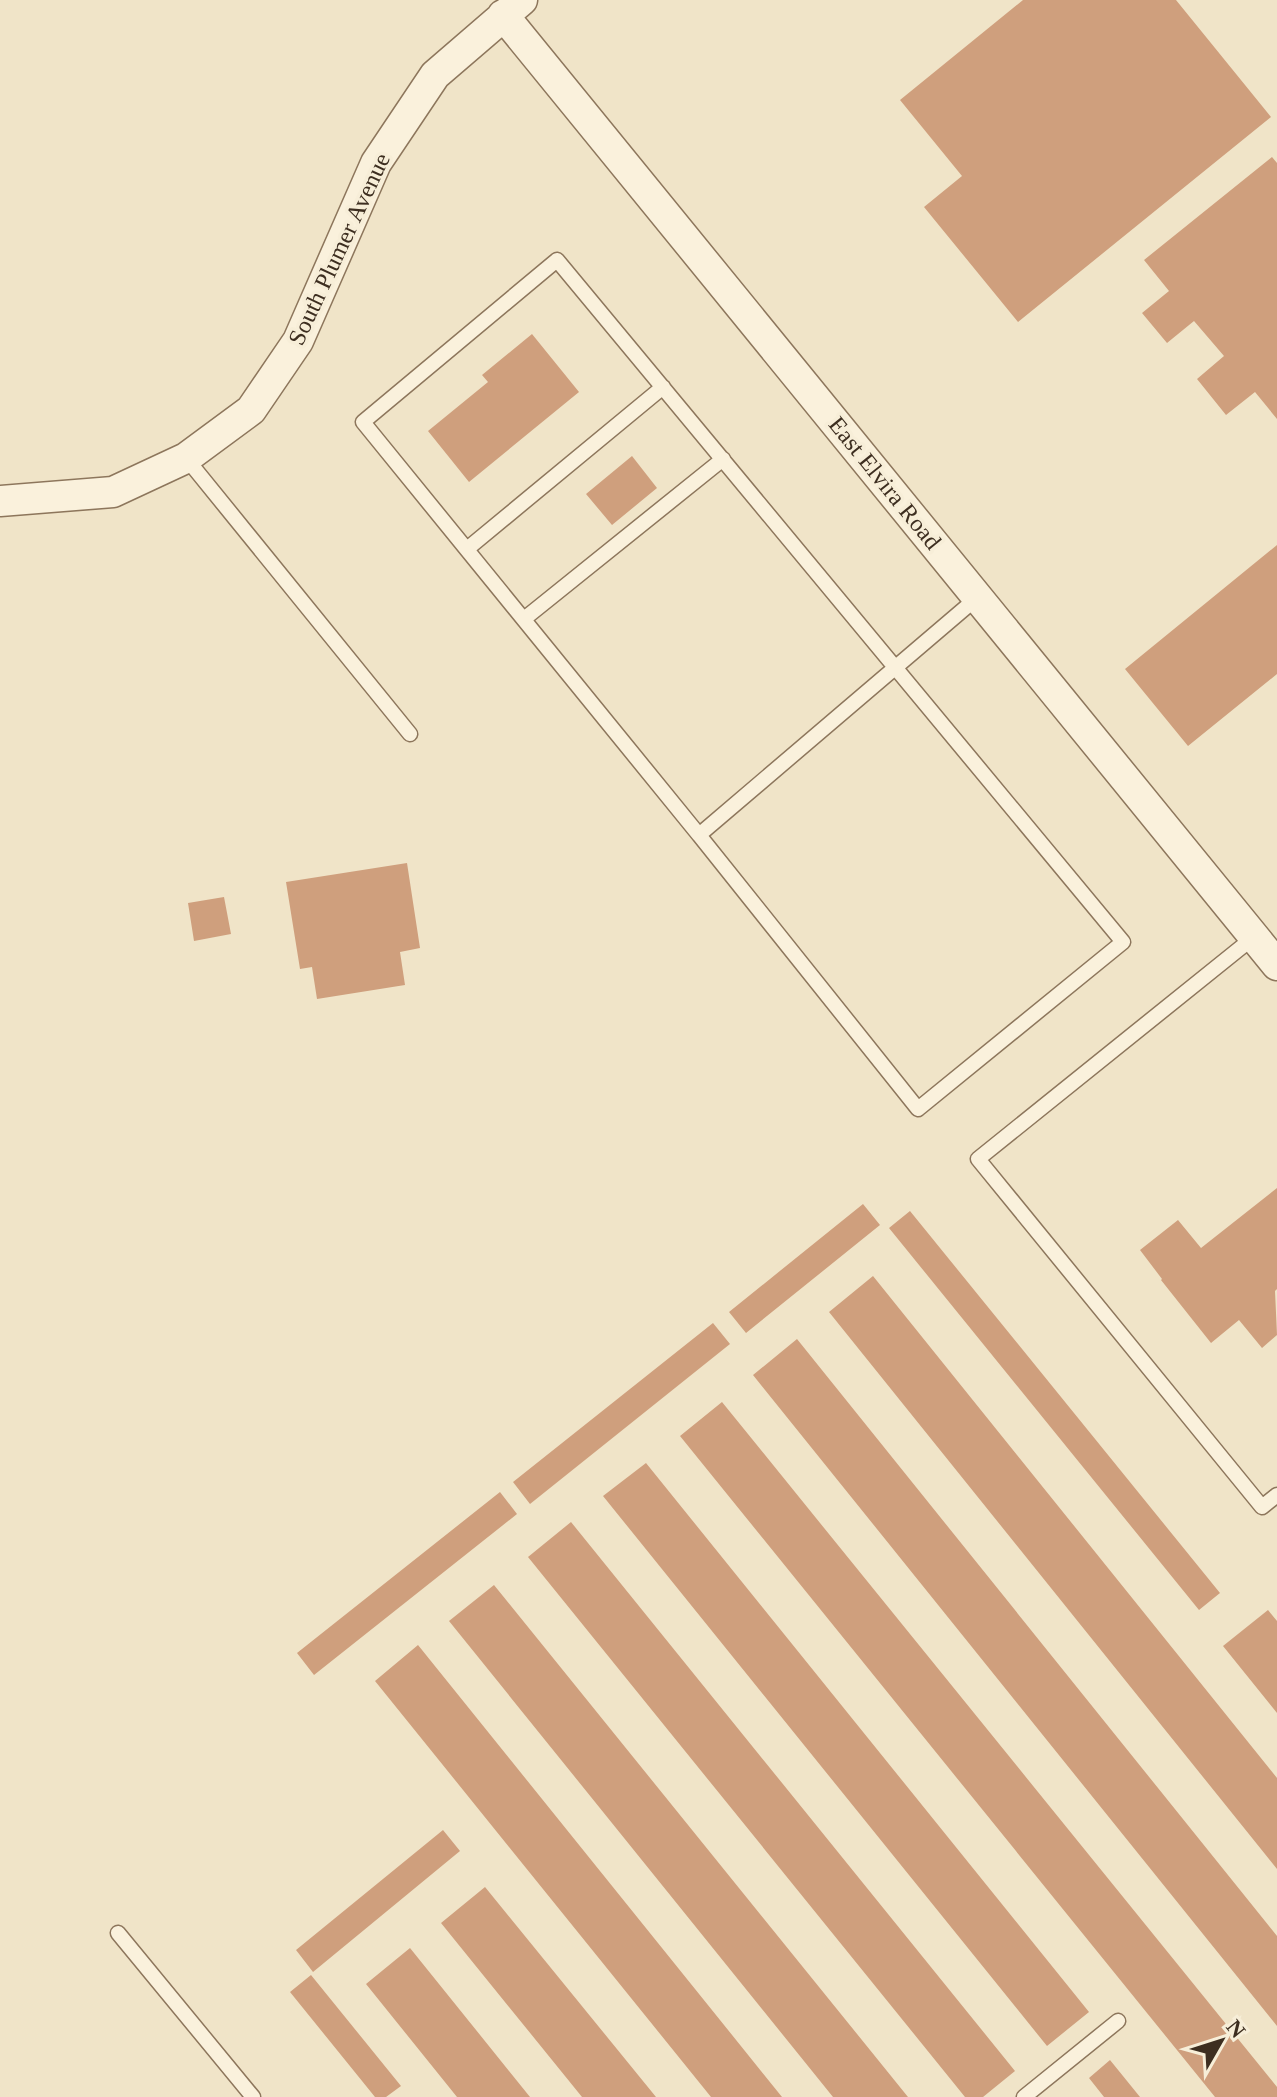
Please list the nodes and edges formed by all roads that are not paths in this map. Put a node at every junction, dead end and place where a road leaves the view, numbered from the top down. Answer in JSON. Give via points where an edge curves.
{"nodes":[{"id":1,"x":507,"y":5,"type":"edge"},
{"id":2,"x":663,"y":387,"type":"junction"},
{"id":3,"x":186,"y":458,"type":"junction"},
{"id":4,"x":723,"y":459,"type":"junction"},
{"id":5,"x":0,"y":501,"type":"edge"},
{"id":6,"x":467,"y":549,"type":"junction"},
{"id":7,"x":978,"y":597,"type":"junction"},
{"id":8,"x":524,"y":619,"type":"junction"},
{"id":9,"x":897,"y":668,"type":"junction"},
{"id":10,"x":410,"y":734,"type":"dead end"},
{"id":11,"x":699,"y":835,"type":"junction"},
{"id":12,"x":1254,"y":937,"type":"junction"},
{"id":13,"x":1277,"y":965,"type":"edge"},
{"id":14,"x":1277,"y":1495,"type":"edge"},
{"id":15,"x":118,"y":1933,"type":"dead end"},
{"id":16,"x":1118,"y":2021,"type":"dead end"},
{"id":17,"x":253,"y":2097,"type":"edge"},
{"id":18,"x":1024,"y":2097,"type":"edge"}],
"edges":[{"from":1,"to":3,"type":"street","name":"South Plumer Avenue","via":[[435,75],[376,163],[298,341],[251,410]]},
{"from":1,"to":7,"type":"street","name":"East Elvira Road"},
{"from":2,"to":4,"type":"lane"},
{"from":2,"to":6,"type":"lane"},
{"from":2,"to":6,"type":"lane","via":[[557,260],[363,422]]},
{"from":3,"to":5,"type":"street","name":"South Plumer Avenue","via":[[113,492]]},
{"from":3,"to":10,"type":"lane"},
{"from":4,"to":8,"type":"lane"},
{"from":4,"to":9,"type":"lane"},
{"from":6,"to":8,"type":"lane"},
{"from":7,"to":9,"type":"lane"},
{"from":7,"to":12,"type":"street","name":"East Elvira Road"},
{"from":8,"to":11,"type":"lane"},
{"from":9,"to":11,"type":"lane"},
{"from":9,"to":11,"type":"lane","via":[[1123,942],[918,1109]]},
{"from":12,"to":13,"type":"street","name":"East Elvira Road"},
{"from":12,"to":14,"type":"lane","via":[[978,1159],[1262,1507]]},
{"from":15,"to":17,"type":"lane"},
{"from":16,"to":18,"type":"lane"}]}
